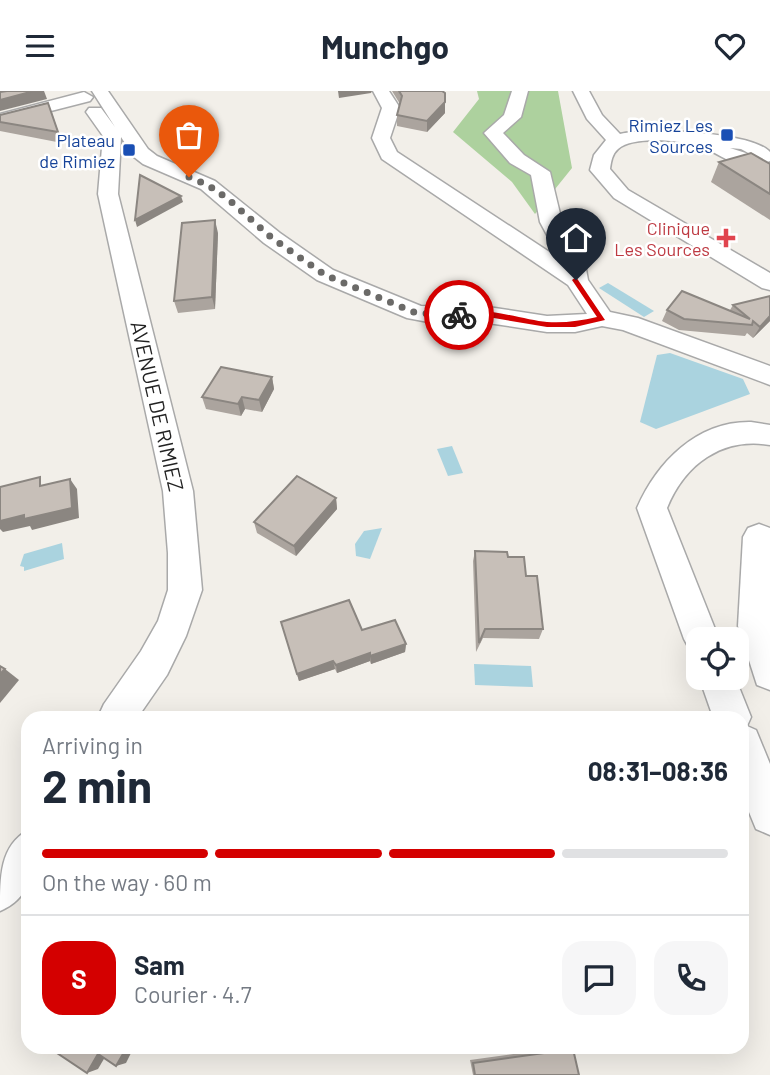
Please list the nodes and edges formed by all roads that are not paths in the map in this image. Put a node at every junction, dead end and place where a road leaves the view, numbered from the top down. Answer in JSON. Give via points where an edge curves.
{"nodes":[{"id":1,"x":380,"y":91,"type":"edge"},
{"id":2,"x":520,"y":91,"type":"edge"},
{"id":3,"x":581,"y":91,"type":"edge"},
{"id":4,"x":88,"y":93,"type":"edge"},
{"id":5,"x":0,"y":118,"type":"edge"},
{"id":6,"x":618,"y":141,"type":"junction"},
{"id":7,"x":767,"y":158,"type":"edge"},
{"id":8,"x":576,"y":280,"type":"junction"},
{"id":9,"x":770,"y":283,"type":"edge"},
{"id":10,"x":602,"y":318,"type":"junction"},
{"id":11,"x":770,"y":376,"type":"edge"},
{"id":12,"x":770,"y":435,"type":"edge"},
{"id":13,"x":758,"y":537,"type":"dead end"},
{"id":14,"x":697,"y":627,"type":"edge"},
{"id":15,"x":770,"y":673,"type":"edge"},
{"id":16,"x":722,"y":690,"type":"edge"},
{"id":17,"x":121,"y":711,"type":"edge"},
{"id":18,"x":730,"y":711,"type":"edge"},
{"id":19,"x":749,"y":760,"type":"edge"},
{"id":20,"x":769,"y":808,"type":"edge"},
{"id":21,"x":21,"y":860,"type":"edge"},
{"id":22,"x":0,"y":889,"type":"edge"}],
"edges":[{"from":1,"to":8,"type":"street","via":[[391,108],[381,138],[389,155]]},
{"from":2,"to":8,"type":"street","via":[[512,117],[493,132],[517,159],[540,172],[551,222],[574,264]]},
{"from":3,"to":6,"type":"street"},
{"from":4,"to":5,"type":"street"},
{"from":4,"to":10,"type":"street","via":[[150,160],[208,185],[325,275],[428,315],[488,315],[547,324]]},
{"from":4,"to":17,"type":"street","name":"AVENUE DE RIMIEZ","via":[[113,143],[108,194],[178,491],[184,553],[184,590],[174,625]]},
{"from":6,"to":7,"type":"street","via":[[681,136],[748,161]]},
{"from":6,"to":9,"type":"street","via":[[600,158],[600,170],[621,194]]},
{"from":8,"to":10,"type":"street"},
{"from":10,"to":11,"type":"street","via":[[629,323]]},
{"from":12,"to":14,"type":"street","via":[[732,433],[694,450],[657,494],[652,508]]},
{"from":13,"to":15,"type":"street","via":[[755,626]]},
{"from":16,"to":18,"type":"street"},
{"from":19,"to":20,"type":"street"},
{"from":21,"to":22,"type":"street"}]}
